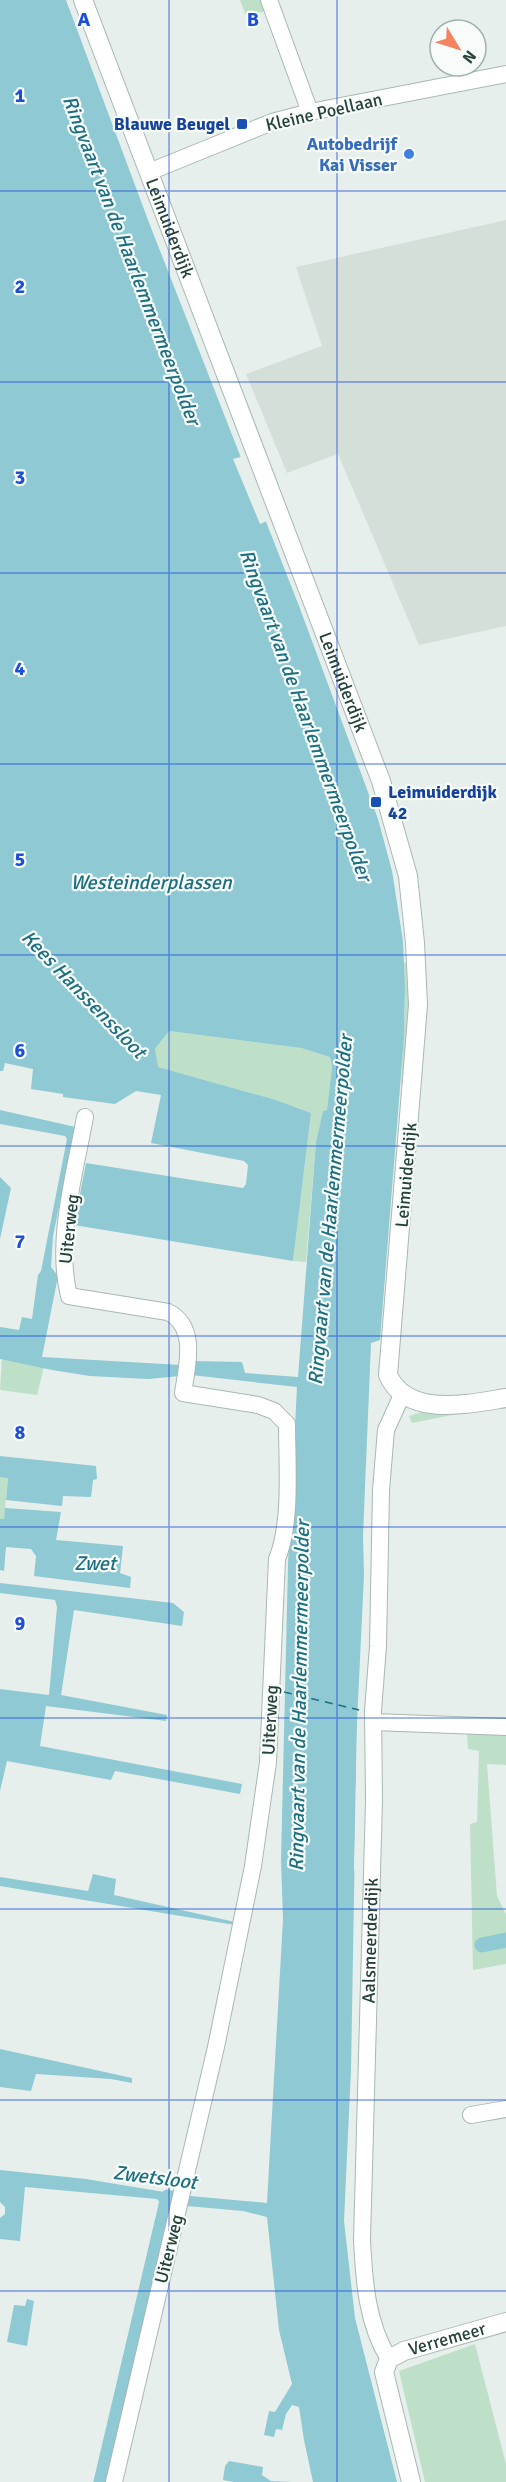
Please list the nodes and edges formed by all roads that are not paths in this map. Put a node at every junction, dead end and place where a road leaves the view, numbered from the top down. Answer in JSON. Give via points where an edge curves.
{"nodes":[{"id":1,"x":83,"y":0,"type":"edge"},
{"id":2,"x":269,"y":0,"type":"edge"},
{"id":3,"x":506,"y":74,"type":"edge"},
{"id":4,"x":309,"y":112,"type":"junction"},
{"id":5,"x":149,"y":172,"type":"junction"},
{"id":6,"x":85,"y":1117,"type":"dead end"},
{"id":7,"x":402,"y":1395,"type":"junction"},
{"id":8,"x":506,"y":1398,"type":"edge"},
{"id":9,"x":374,"y":1722,"type":"junction"},
{"id":10,"x":506,"y":1727,"type":"edge"},
{"id":11,"x":506,"y":2109,"type":"edge"},
{"id":12,"x":471,"y":2115,"type":"dead end"},
{"id":13,"x":506,"y":2322,"type":"edge"},
{"id":14,"x":389,"y":2359,"type":"junction"},
{"id":15,"x":114,"y":2482,"type":"edge"},
{"id":16,"x":411,"y":2482,"type":"edge"}],
"edges":[{"from":1,"to":5,"type":"street","name":"Leimuiderdijk"},
{"from":2,"to":4,"type":"street"},
{"from":3,"to":4,"type":"street","name":"Kleine Poellaan"},
{"from":4,"to":5,"type":"street","name":"Kleine Poellaan","via":[[272,122]]},
{"from":5,"to":7,"type":"street","name":"Leimuiderdijk","via":[[381,781],[408,876],[418,1005],[388,1375]]},
{"from":6,"to":15,"type":"street","name":"Uiterweg","via":[[65,1231],[64,1275],[69,1296],[168,1312],[178,1317],[186,1333],[183,1393],[258,1405],[274,1411],[287,1424],[287,1494],[278,1559],[268,1762],[253,1866],[181,2200]]},
{"from":7,"to":8,"type":"street","via":[[432,1404],[471,1404]]},
{"from":7,"to":9,"type":"street","name":"Aalsmeerderdijk","via":[[386,1430],[384,1447]]},
{"from":9,"to":10,"type":"street"},
{"from":9,"to":14,"type":"street","name":"Aalsmeerderdijk","via":[[362,2240],[371,2320]]},
{"from":11,"to":12,"type":"street"},
{"from":13,"to":14,"type":"street","name":"Verremeer","via":[[404,2351]]},
{"from":14,"to":16,"type":"street","name":"Aalsmeerderdijk","via":[[384,2372]]}]}
